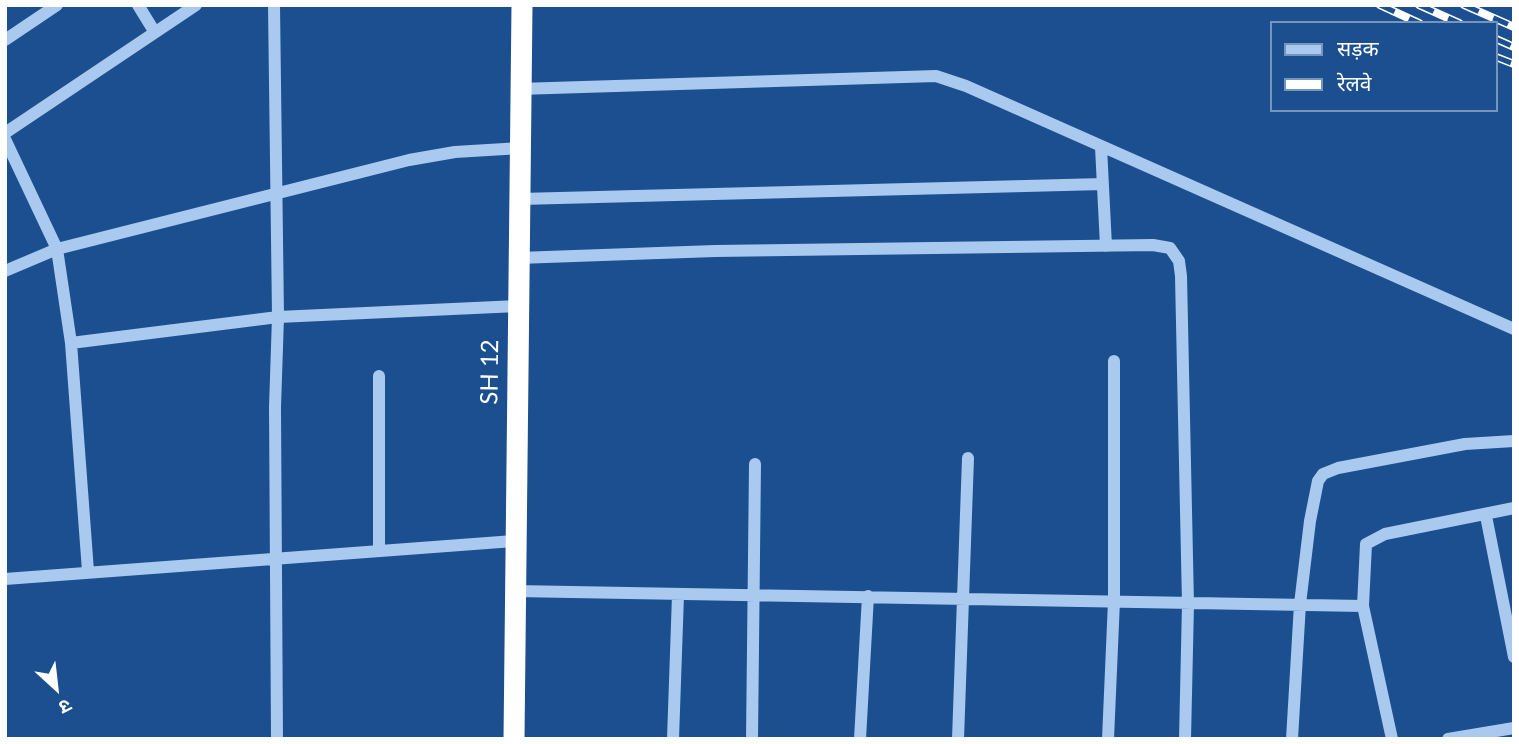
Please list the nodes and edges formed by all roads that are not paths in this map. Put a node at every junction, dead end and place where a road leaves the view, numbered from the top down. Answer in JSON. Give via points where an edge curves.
{"nodes":[{"id":1,"x":57,"y":5,"type":"edge"},
{"id":2,"x":138,"y":5,"type":"edge"},
{"id":3,"x":196,"y":5,"type":"edge"},
{"id":4,"x":274,"y":5,"type":"edge"},
{"id":5,"x":522,"y":5,"type":"edge"},
{"id":6,"x":154,"y":32,"type":"junction"},
{"id":7,"x":5,"y":40,"type":"edge"},
{"id":8,"x":519,"y":89,"type":"junction"},
{"id":9,"x":5,"y":133,"type":"edge"},
{"id":10,"x":5,"y":139,"type":"edge"},
{"id":11,"x":1101,"y":147,"type":"junction"},
{"id":12,"x":521,"y":148,"type":"junction"},
{"id":13,"x":1103,"y":184,"type":"junction"},
{"id":14,"x":277,"y":192,"type":"junction"},
{"id":15,"x":520,"y":199,"type":"junction"},
{"id":16,"x":1106,"y":246,"type":"junction"},
{"id":17,"x":58,"y":249,"type":"junction"},
{"id":18,"x":518,"y":258,"type":"junction"},
{"id":19,"x":5,"y":271,"type":"edge"},
{"id":20,"x":518,"y":306,"type":"junction"},
{"id":21,"x":278,"y":317,"type":"junction"},
{"id":22,"x":1514,"y":329,"type":"edge"},
{"id":23,"x":71,"y":343,"type":"junction"},
{"id":24,"x":1114,"y":361,"type":"dead end"},
{"id":25,"x":379,"y":376,"type":"dead end"},
{"id":26,"x":1514,"y":441,"type":"edge"},
{"id":27,"x":968,"y":458,"type":"dead end"},
{"id":28,"x":755,"y":464,"type":"dead end"},
{"id":29,"x":1514,"y":508,"type":"edge"},
{"id":30,"x":1486,"y":516,"type":"junction"},
{"id":31,"x":514,"y":541,"type":"junction"},
{"id":32,"x":379,"y":549,"type":"junction"},
{"id":33,"x":275,"y":558,"type":"junction"},
{"id":34,"x":88,"y":571,"type":"junction"},
{"id":35,"x":5,"y":579,"type":"edge"},
{"id":36,"x":515,"y":591,"type":"junction"},
{"id":37,"x":677,"y":594,"type":"junction"},
{"id":38,"x":755,"y":596,"type":"junction"},
{"id":39,"x":868,"y":596,"type":"junction"},
{"id":40,"x":965,"y":596,"type":"junction"},
{"id":41,"x":1114,"y":601,"type":"junction"},
{"id":42,"x":1188,"y":604,"type":"junction"},
{"id":43,"x":1300,"y":604,"type":"junction"},
{"id":44,"x":1363,"y":606,"type":"junction"},
{"id":45,"x":1514,"y":657,"type":"edge"},
{"id":46,"x":1514,"y":728,"type":"edge"},
{"id":47,"x":277,"y":739,"type":"edge"},
{"id":48,"x":514,"y":739,"type":"edge"},
{"id":49,"x":673,"y":739,"type":"edge"},
{"id":50,"x":752,"y":739,"type":"edge"},
{"id":51,"x":860,"y":739,"type":"edge"},
{"id":52,"x":958,"y":739,"type":"edge"},
{"id":53,"x":1108,"y":739,"type":"edge"},
{"id":54,"x":1185,"y":739,"type":"edge"},
{"id":55,"x":1292,"y":739,"type":"edge"},
{"id":56,"x":1392,"y":739,"type":"edge"},
{"id":57,"x":1448,"y":739,"type":"edge"}],
"edges":[{"from":1,"to":7,"type":"street"},
{"from":2,"to":6,"type":"street"},
{"from":3,"to":6,"type":"street"},
{"from":4,"to":14,"type":"street"},
{"from":5,"to":8,"type":"highway","name":"SH 12"},
{"from":6,"to":9,"type":"street"},
{"from":8,"to":11,"type":"street","via":[[936,76]]},
{"from":8,"to":12,"type":"highway","name":"SH 12"},
{"from":10,"to":17,"type":"street"},
{"from":11,"to":13,"type":"street"},
{"from":11,"to":22,"type":"street"},
{"from":12,"to":14,"type":"street","via":[[433,154]]},
{"from":12,"to":15,"type":"highway","name":"SH 12"},
{"from":13,"to":15,"type":"street"},
{"from":13,"to":16,"type":"street"},
{"from":14,"to":17,"type":"street"},
{"from":14,"to":21,"type":"street"},
{"from":15,"to":18,"type":"highway","name":"SH 12"},
{"from":16,"to":18,"type":"street"},
{"from":16,"to":42,"type":"street","via":[[1170,248],[1179,261]]},
{"from":17,"to":19,"type":"street"},
{"from":17,"to":23,"type":"street"},
{"from":18,"to":20,"type":"highway","name":"SH 12"},
{"from":20,"to":21,"type":"street"},
{"from":20,"to":31,"type":"highway","name":"SH 12"},
{"from":21,"to":23,"type":"street"},
{"from":21,"to":33,"type":"street"},
{"from":23,"to":34,"type":"street"},
{"from":24,"to":41,"type":"street"},
{"from":25,"to":32,"type":"street"},
{"from":26,"to":43,"type":"street","via":[[1465,444],[1323,474],[1310,520]]},
{"from":27,"to":40,"type":"street"},
{"from":28,"to":38,"type":"street"},
{"from":29,"to":30,"type":"street"},
{"from":30,"to":44,"type":"street","via":[[1385,534],[1366,544]]},
{"from":30,"to":45,"type":"street"},
{"from":31,"to":32,"type":"street"},
{"from":31,"to":36,"type":"highway","name":"SH 12"},
{"from":32,"to":33,"type":"street"},
{"from":33,"to":34,"type":"street"},
{"from":33,"to":47,"type":"street"},
{"from":34,"to":35,"type":"street"},
{"from":36,"to":37,"type":"street"},
{"from":36,"to":48,"type":"highway","name":"SH 12"},
{"from":37,"to":38,"type":"street"},
{"from":37,"to":49,"type":"street"},
{"from":38,"to":39,"type":"street"},
{"from":38,"to":50,"type":"street"},
{"from":39,"to":40,"type":"street"},
{"from":39,"to":51,"type":"street"},
{"from":40,"to":41,"type":"street"},
{"from":40,"to":52,"type":"street"},
{"from":41,"to":42,"type":"street"},
{"from":41,"to":53,"type":"street"},
{"from":42,"to":43,"type":"street"},
{"from":42,"to":54,"type":"street"},
{"from":43,"to":44,"type":"street"},
{"from":43,"to":55,"type":"street"},
{"from":44,"to":56,"type":"street"},
{"from":46,"to":57,"type":"street"}]}
